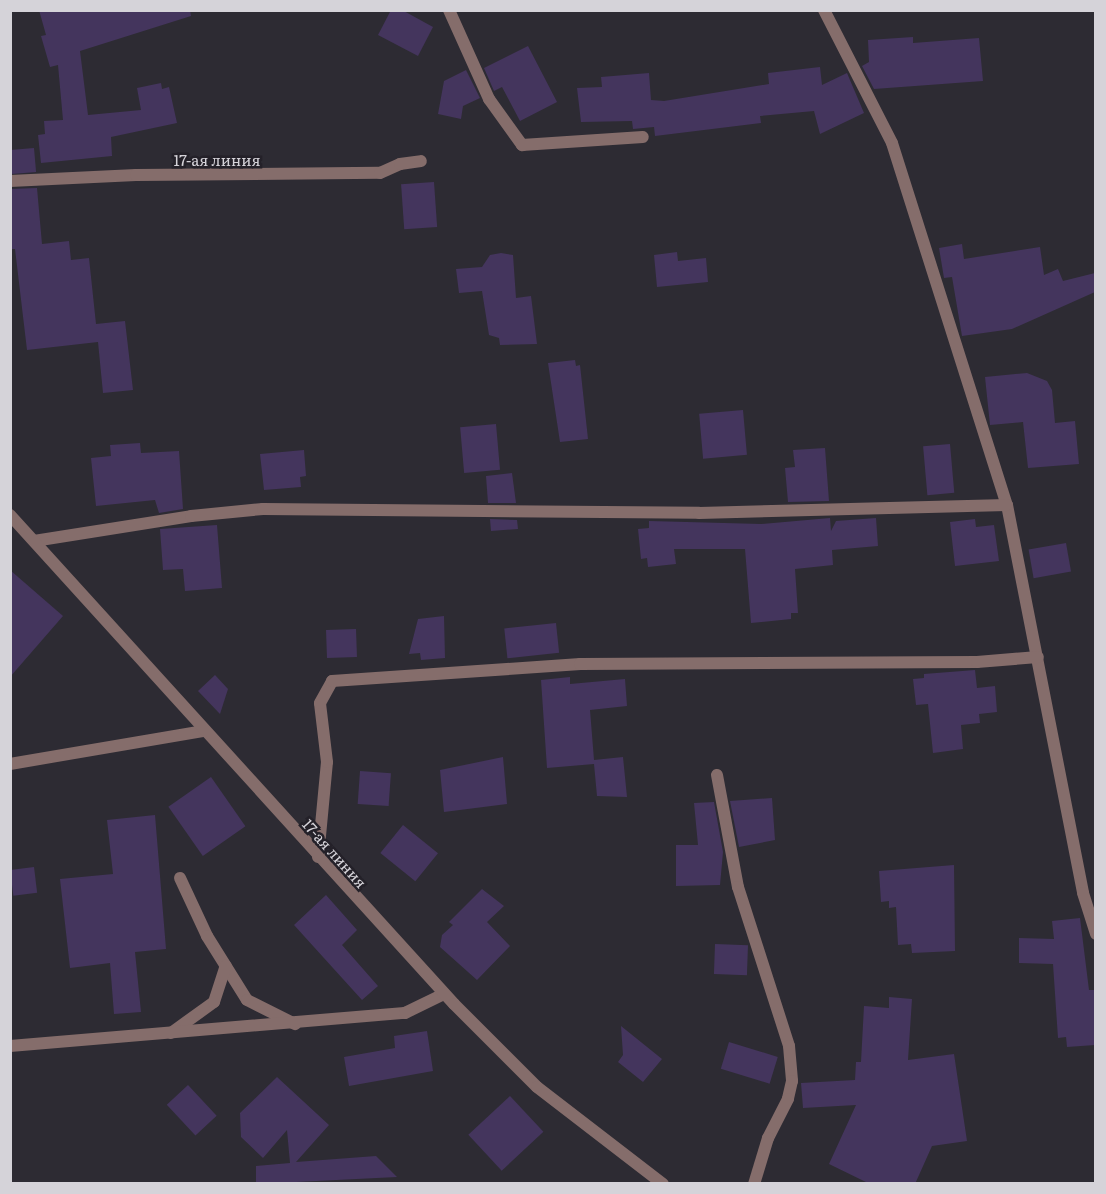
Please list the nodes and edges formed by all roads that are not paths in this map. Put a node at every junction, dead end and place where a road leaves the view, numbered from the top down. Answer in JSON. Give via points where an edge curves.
{"nodes":[{"id":1,"x":449,"y":10,"type":"edge"},
{"id":2,"x":824,"y":10,"type":"edge"},
{"id":3,"x":644,"y":137,"type":"dead end"},
{"id":4,"x":421,"y":161,"type":"dead end"},
{"id":5,"x":10,"y":181,"type":"edge"},
{"id":6,"x":1007,"y":505,"type":"junction"},
{"id":7,"x":10,"y":515,"type":"edge"},
{"id":8,"x":34,"y":541,"type":"junction"},
{"id":9,"x":1038,"y":657,"type":"junction"},
{"id":10,"x":204,"y":731,"type":"junction"},
{"id":11,"x":10,"y":764,"type":"edge"},
{"id":12,"x":717,"y":775,"type":"dead end"},
{"id":13,"x":318,"y":857,"type":"junction"},
{"id":14,"x":180,"y":878,"type":"dead end"},
{"id":15,"x":1095,"y":934,"type":"edge"},
{"id":16,"x":225,"y":966,"type":"junction"},
{"id":17,"x":444,"y":994,"type":"junction"},
{"id":18,"x":296,"y":1024,"type":"junction"},
{"id":19,"x":171,"y":1033,"type":"junction"},
{"id":20,"x":10,"y":1046,"type":"edge"},
{"id":21,"x":663,"y":1184,"type":"edge"},
{"id":22,"x":754,"y":1184,"type":"edge"}],
"edges":[{"from":1,"to":3,"type":"street","via":[[500,119],[522,145]]},
{"from":2,"to":6,"type":"street","via":[[892,143]]},
{"from":4,"to":5,"type":"street","name":"17-ая линия","via":[[399,164],[380,173],[136,175]]},
{"from":6,"to":8,"type":"street","via":[[699,513],[263,509],[191,516]]},
{"from":6,"to":9,"type":"street"},
{"from":7,"to":8,"type":"street","name":"17-ая линия"},
{"from":8,"to":10,"type":"street","name":"17-ая линия"},
{"from":9,"to":13,"type":"street","via":[[976,662],[580,664],[332,681],[320,703],[327,762]]},
{"from":9,"to":15,"type":"street","via":[[1083,893]]},
{"from":10,"to":11,"type":"street"},
{"from":10,"to":13,"type":"street","name":"17-ая линия"},
{"from":12,"to":22,"type":"street","via":[[738,887],[790,1058],[792,1082],[788,1099],[768,1138]]},
{"from":13,"to":17,"type":"street","name":"17-ая линия"},
{"from":14,"to":16,"type":"street"},
{"from":16,"to":18,"type":"street","via":[[247,1000]]},
{"from":16,"to":19,"type":"street","via":[[214,1002]]},
{"from":17,"to":18,"type":"street","via":[[405,1013]]},
{"from":17,"to":21,"type":"street","name":"17-ая линия","via":[[537,1087]]},
{"from":18,"to":19,"type":"street"},
{"from":19,"to":20,"type":"street"}]}
